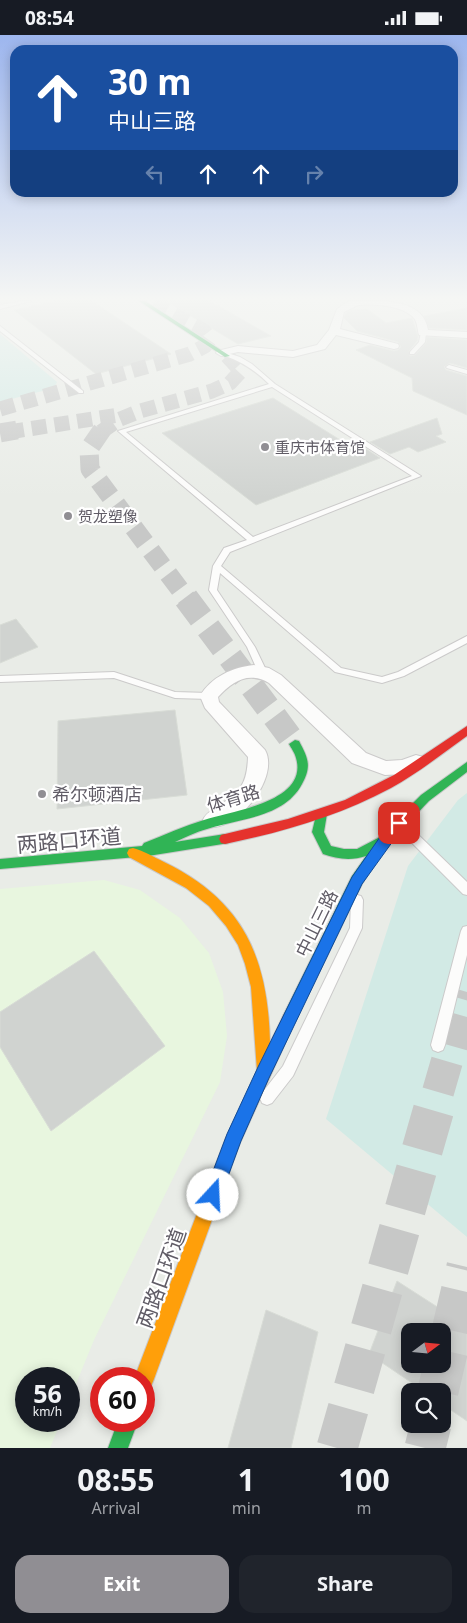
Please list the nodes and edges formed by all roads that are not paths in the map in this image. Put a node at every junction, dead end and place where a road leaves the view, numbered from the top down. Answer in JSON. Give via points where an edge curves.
{"nodes":[{"id":1,"x":49,"y":367,"type":"edge"},
{"id":2,"x":255,"y":367,"type":"edge"},
{"id":3,"x":449,"y":367,"type":"dead end"},
{"id":4,"x":467,"y":372,"type":"edge"},
{"id":5,"x":273,"y":385,"type":"junction"},
{"id":6,"x":81,"y":392,"type":"dead end"},
{"id":7,"x":252,"y":539,"type":"junction"},
{"id":8,"x":217,"y":566,"type":"junction"},
{"id":9,"x":467,"y":639,"type":"edge"},
{"id":10,"x":262,"y":672,"type":"junction"},
{"id":11,"x":0,"y":679,"type":"edge"},
{"id":12,"x":209,"y":696,"type":"junction"},
{"id":13,"x":467,"y":730,"type":"edge"},
{"id":14,"x":295,"y":744,"type":"tunnel mouth"},
{"id":15,"x":429,"y":758,"type":"junction"},
{"id":16,"x":467,"y":766,"type":"edge"},
{"id":17,"x":321,"y":814,"type":"junction"},
{"id":18,"x":399,"y":823,"type":"junction"},
{"id":19,"x":206,"y":824,"type":"junction"},
{"id":20,"x":384,"y":840,"type":"junction"},
{"id":21,"x":133,"y":853,"type":"junction"},
{"id":22,"x":0,"y":864,"type":"edge"},
{"id":23,"x":357,"y":881,"type":"junction"},
{"id":24,"x":467,"y":890,"type":"edge"},
{"id":25,"x":467,"y":931,"type":"edge"},
{"id":26,"x":438,"y":1045,"type":"dead end"},
{"id":27,"x":263,"y":1072,"type":"junction"},
{"id":28,"x":233,"y":1140,"type":"junction"},
{"id":29,"x":148,"y":1367,"type":"edge"},
{"id":30,"x":124,"y":1432,"type":"edge"},
{"id":31,"x":118,"y":1448,"type":"edge"}],
"edges":[{"from":1,"to":6,"type":"lane"},
{"from":2,"to":5,"type":"lane"},
{"from":3,"to":4,"type":"lane"},
{"from":5,"to":7,"type":"lane","via":[[121,431]]},
{"from":5,"to":7,"type":"lane","via":[[418,476]]},
{"from":7,"to":8,"type":"lane","via":[[227,550]]},
{"from":8,"to":9,"type":"lane","via":[[338,670],[382,680],[401,674]]},
{"from":8,"to":10,"type":"lane","via":[[213,590],[251,647]]},
{"from":10,"to":12,"type":"street","via":[[247,670],[218,685]]},
{"from":10,"to":15,"type":"street","via":[[275,679],[360,758],[385,768],[404,767]]},
{"from":11,"to":12,"type":"lane","via":[[114,675],[175,695]]},
{"from":12,"to":19,"type":"street","via":[[211,704],[258,755],[258,774],[248,796]]},
{"from":13,"to":15,"type":"main road"},
{"from":14,"to":19,"type":"main road","name":"体育路","via":[[302,758],[303,771],[294,788],[276,803],[252,813]]},
{"from":15,"to":17,"type":"main road","via":[[386,785]]},
{"from":16,"to":18,"type":"main road","name":"中山三路"},
{"from":17,"to":20,"type":"main road","via":[[318,832],[327,850],[346,857],[364,854]]},
{"from":17,"to":21,"type":"main road","via":[[268,830]]},
{"from":18,"to":20,"type":"main road","name":"中山三路"},
{"from":18,"to":24,"type":"lane"},
{"from":19,"to":21,"type":"main road","name":"体育路"},
{"from":20,"to":23,"type":"main road","name":"中山三路"},
{"from":21,"to":22,"type":"main road","name":"两路口环道"},
{"from":21,"to":27,"type":"main road","name":"两路口环道","via":[[190,883],[236,926],[251,956],[260,991]]},
{"from":23,"to":27,"type":"main road","name":"中山三路"},
{"from":23,"to":28,"type":"lane","via":[[356,928],[288,1071]]},
{"from":25,"to":26,"type":"lane"},
{"from":27,"to":28,"type":"main road","name":"两路口环道"},
{"from":28,"to":29,"type":"main road","name":"两路口环道"},
{"from":30,"to":31,"type":"main road"}]}
